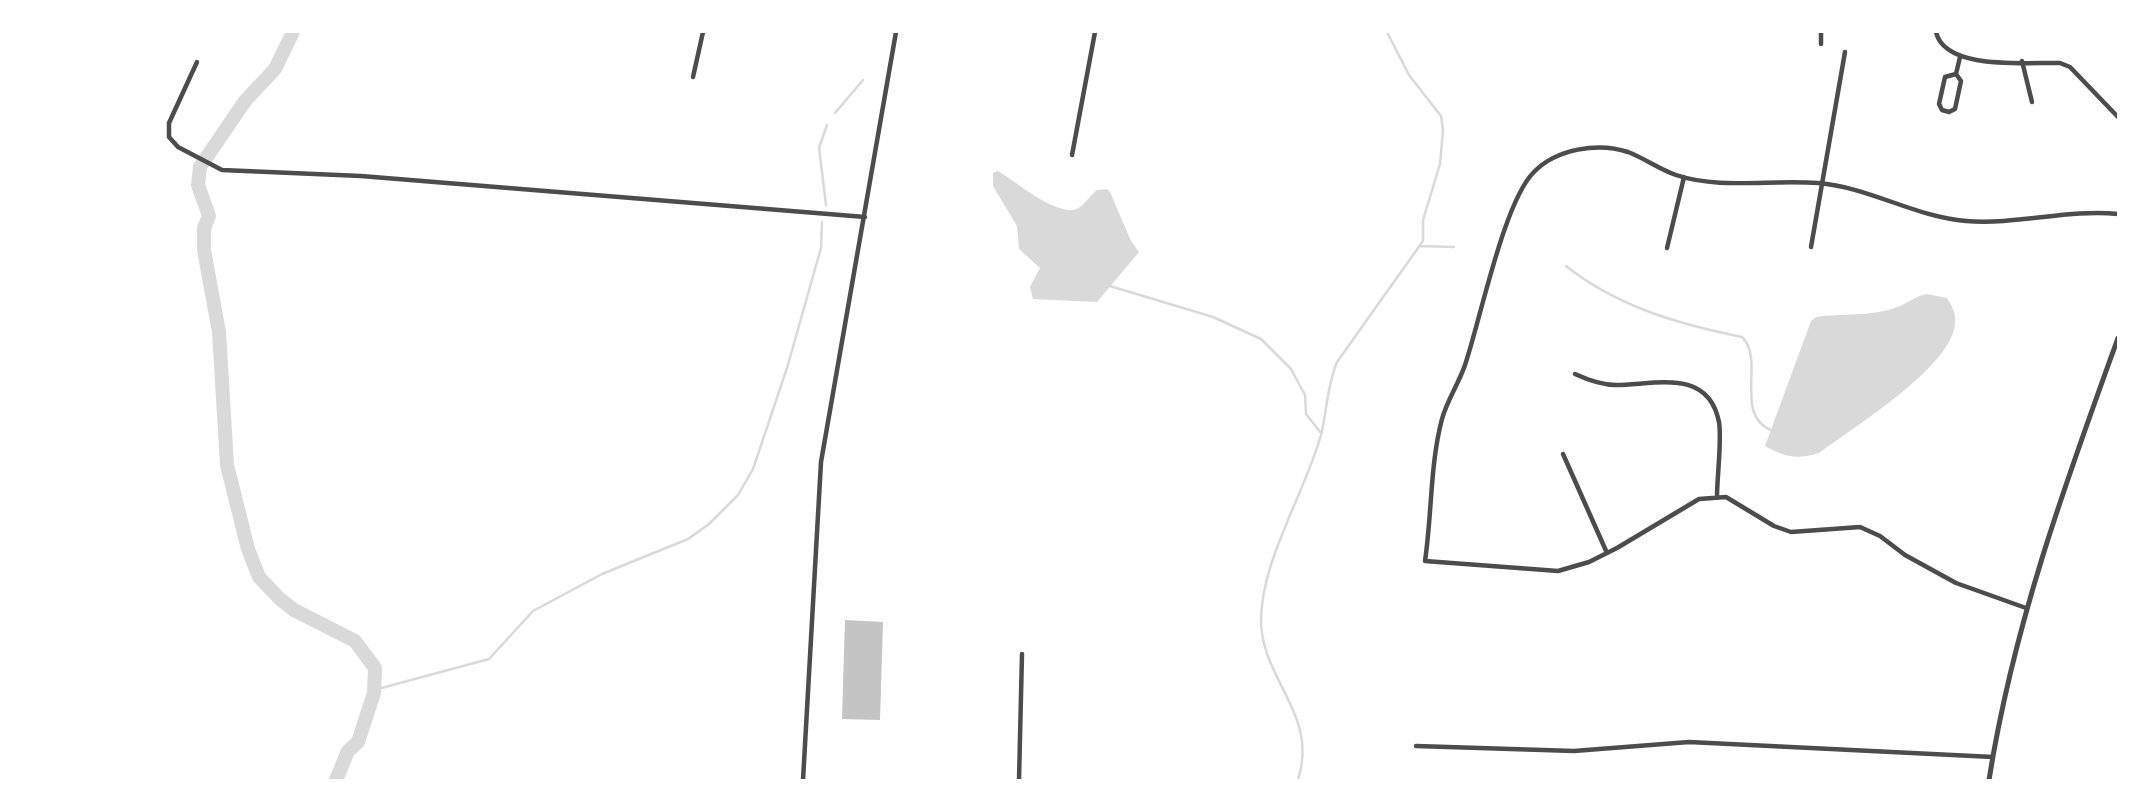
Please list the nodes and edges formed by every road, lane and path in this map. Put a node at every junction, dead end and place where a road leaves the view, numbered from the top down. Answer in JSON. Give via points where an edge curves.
{"nodes":[{"id":1,"x":703,"y":32,"type":"edge"},
{"id":2,"x":896,"y":32,"type":"edge"},
{"id":3,"x":1095,"y":32,"type":"edge"},
{"id":4,"x":1821,"y":32,"type":"edge"},
{"id":5,"x":1936,"y":32,"type":"edge"},
{"id":6,"x":1821,"y":44,"type":"dead end"},
{"id":7,"x":1845,"y":52,"type":"dead end"},
{"id":8,"x":1960,"y":57,"type":"junction"},
{"id":9,"x":2022,"y":61,"type":"junction"},
{"id":10,"x":197,"y":62,"type":"dead end"},
{"id":11,"x":1956,"y":74,"type":"junction"},
{"id":12,"x":693,"y":77,"type":"dead end"},
{"id":13,"x":2032,"y":102,"type":"dead end"},
{"id":14,"x":2119,"y":117,"type":"edge"},
{"id":15,"x":1072,"y":155,"type":"dead end"},
{"id":16,"x":1684,"y":177,"type":"junction"},
{"id":17,"x":1822,"y":183,"type":"junction"},
{"id":18,"x":2119,"y":214,"type":"edge"},
{"id":19,"x":865,"y":217,"type":"junction"},
{"id":20,"x":1811,"y":247,"type":"dead end"},
{"id":21,"x":1667,"y":248,"type":"dead end"},
{"id":22,"x":2119,"y":338,"type":"edge"},
{"id":23,"x":1575,"y":374,"type":"dead end"},
{"id":24,"x":1563,"y":454,"type":"dead end"},
{"id":25,"x":1717,"y":497,"type":"junction"},
{"id":26,"x":1607,"y":553,"type":"junction"},
{"id":27,"x":2026,"y":608,"type":"junction"},
{"id":28,"x":1022,"y":654,"type":"dead end"},
{"id":29,"x":1416,"y":746,"type":"dead end"},
{"id":30,"x":1993,"y":757,"type":"junction"},
{"id":31,"x":803,"y":780,"type":"edge"},
{"id":32,"x":1019,"y":780,"type":"edge"},
{"id":33,"x":1989,"y":780,"type":"edge"}],
"edges":[{"from":1,"to":12,"type":"street"},
{"from":2,"to":19,"type":"street"},
{"from":3,"to":15,"type":"street"},
{"from":4,"to":6,"type":"street"},
{"from":5,"to":8,"type":"street","via":[[1939,41]]},
{"from":7,"to":17,"type":"street"},
{"from":8,"to":9,"type":"street"},
{"from":8,"to":11,"type":"street"},
{"from":9,"to":13,"type":"street"},
{"from":9,"to":14,"type":"street","via":[[2070,67]]},
{"from":10,"to":19,"type":"street","via":[[167,130],[172,143],[198,159],[236,172],[349,175]]},
{"from":11,"to":11,"type":"street","via":[[1961,81],[1955,108],[1949,113],[1939,104],[1945,77]]},
{"from":16,"to":17,"type":"street","via":[[1717,183]]},
{"from":16,"to":21,"type":"street"},
{"from":16,"to":26,"type":"street","via":[[1611,148],[1587,148],[1558,156],[1533,172],[1510,214],[1463,369],[1443,418],[1425,561],[1558,571]]},
{"from":17,"to":18,"type":"street","via":[[1963,221],[2030,220],[2091,211]]},
{"from":17,"to":20,"type":"street"},
{"from":19,"to":31,"type":"street","via":[[821,462]]},
{"from":22,"to":27,"type":"street","via":[[2054,513]]},
{"from":23,"to":25,"type":"street","via":[[1597,383],[1670,380],[1698,388],[1718,419]]},
{"from":24,"to":26,"type":"street"},
{"from":25,"to":26,"type":"street","via":[[1699,499]]},
{"from":25,"to":27,"type":"street","via":[[1726,497],[1791,531],[1860,527],[1956,583]]},
{"from":27,"to":30,"type":"street"},
{"from":28,"to":32,"type":"street"},
{"from":29,"to":30,"type":"street","via":[[1574,751],[1689,742]]},
{"from":30,"to":33,"type":"street"}]}
